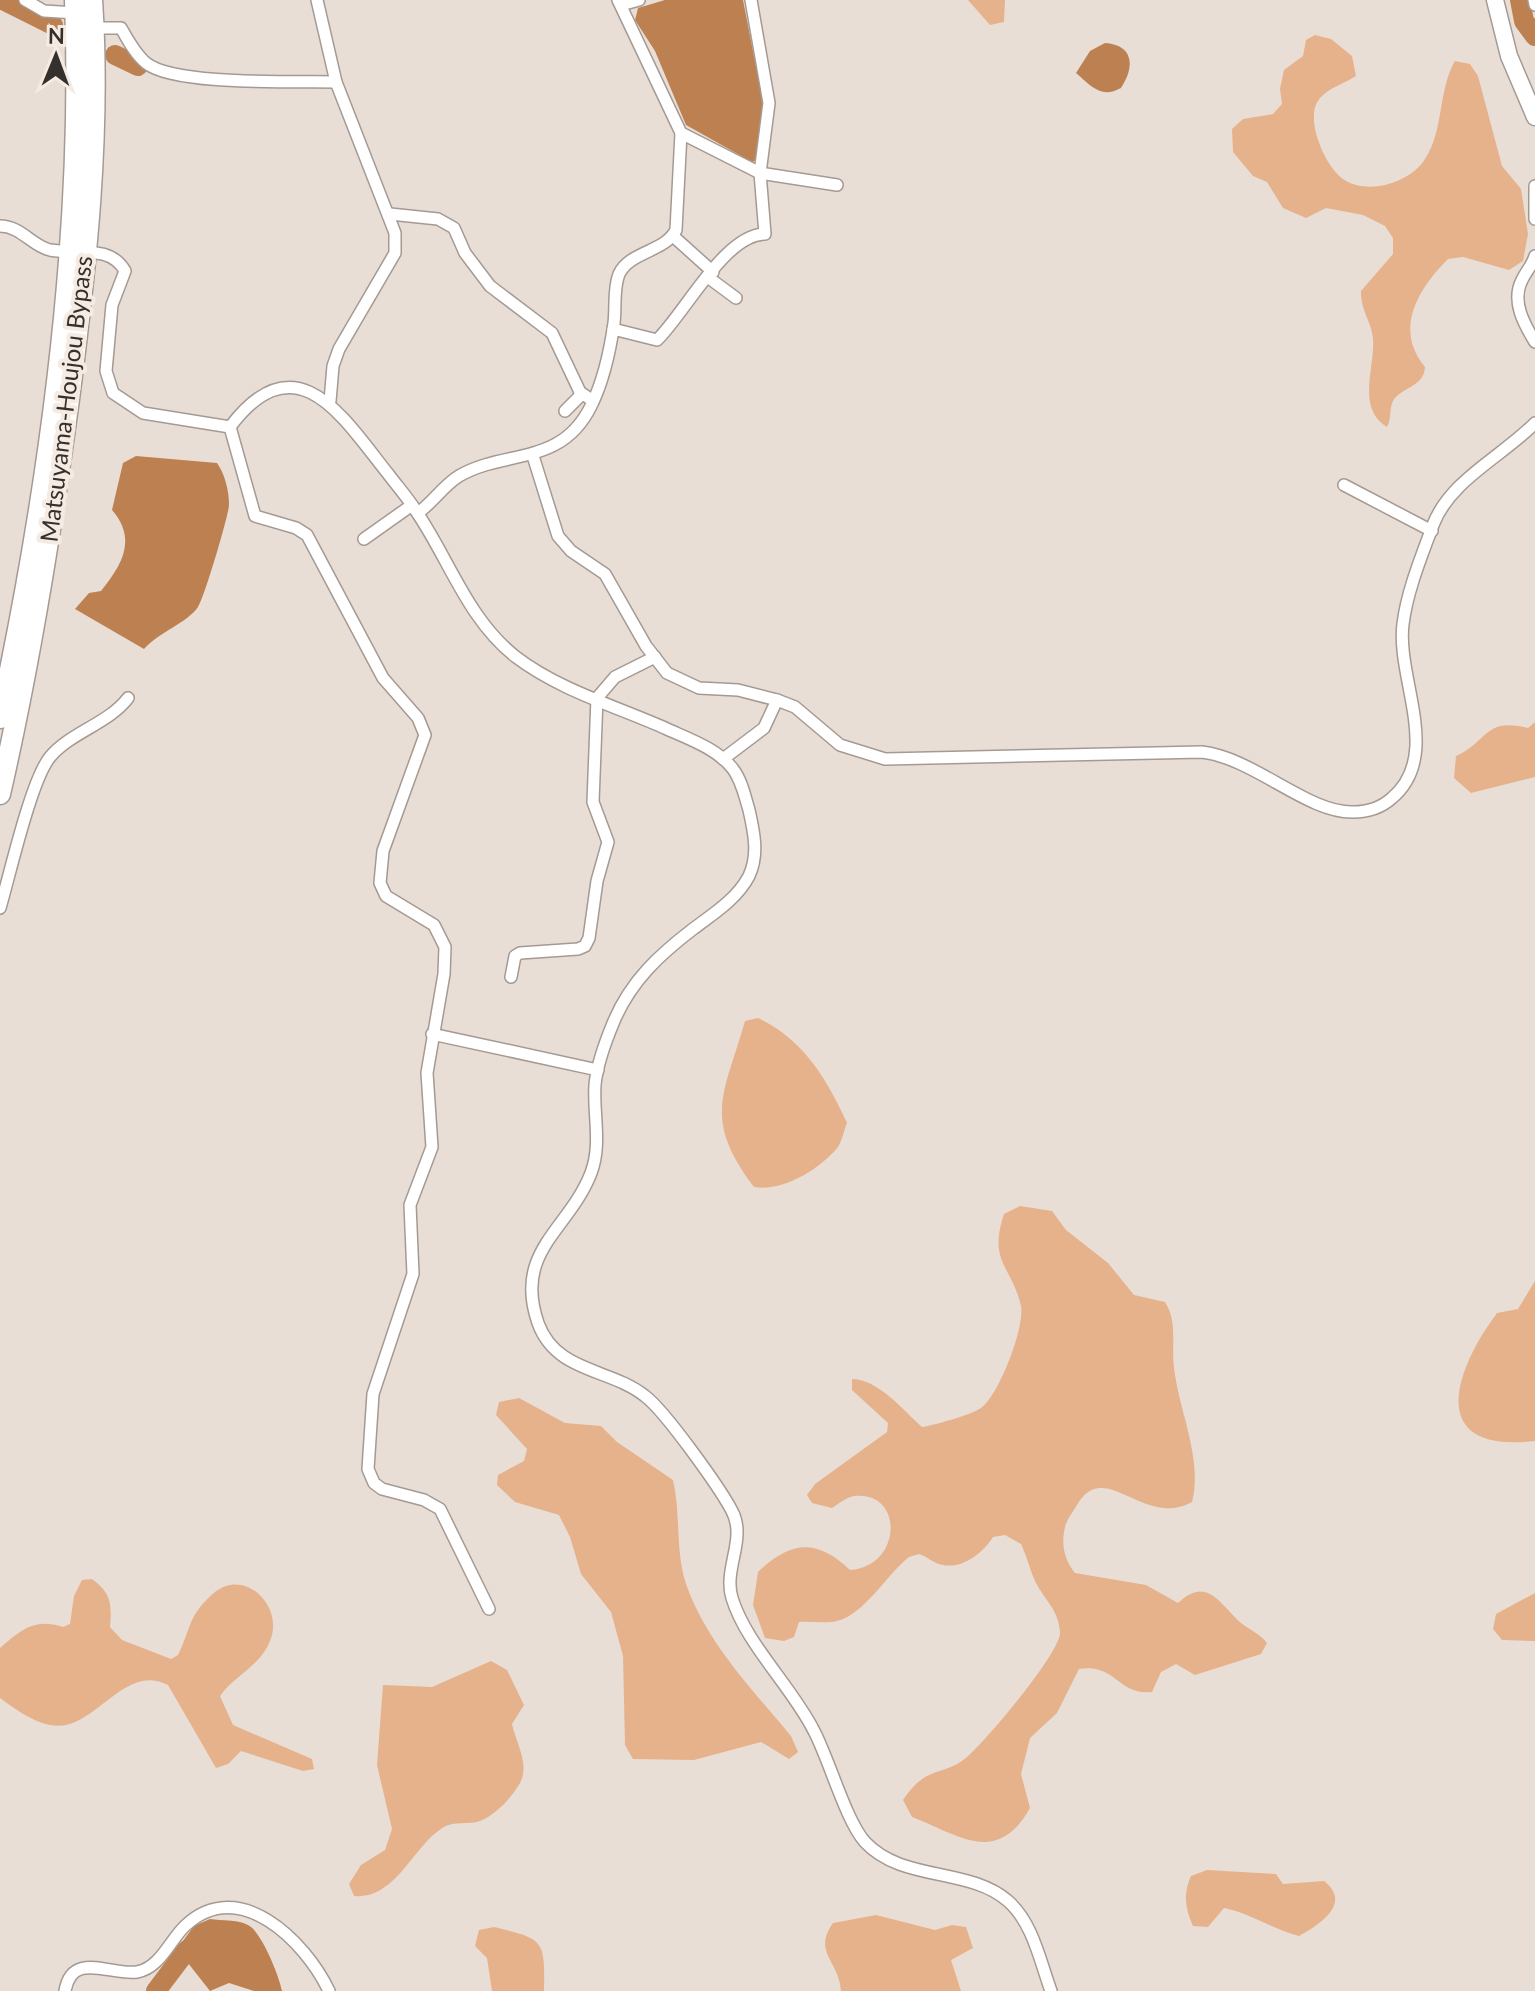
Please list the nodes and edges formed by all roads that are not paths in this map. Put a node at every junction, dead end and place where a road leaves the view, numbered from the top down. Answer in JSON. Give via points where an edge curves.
{"nodes":[{"id":1,"x":25,"y":0,"type":"edge"},
{"id":2,"x":92,"y":0,"type":"edge"},
{"id":3,"x":317,"y":0,"type":"edge"},
{"id":4,"x":639,"y":0,"type":"edge"},
{"id":5,"x":751,"y":0,"type":"edge"},
{"id":6,"x":1495,"y":0,"type":"edge"},
{"id":7,"x":620,"y":3,"type":"edge"},
{"id":8,"x":75,"y":7,"type":"edge"},
{"id":9,"x":94,"y":28,"type":"junction"},
{"id":10,"x":336,"y":82,"type":"junction"},
{"id":11,"x":1535,"y":117,"type":"edge"},
{"id":12,"x":681,"y":133,"type":"junction"},
{"id":13,"x":760,"y":173,"type":"junction"},
{"id":14,"x":837,"y":185,"type":"dead end"},
{"id":15,"x":1535,"y":186,"type":"edge"},
{"id":16,"x":390,"y":214,"type":"junction"},
{"id":17,"x":1535,"y":219,"type":"edge"},
{"id":18,"x":0,"y":226,"type":"edge"},
{"id":19,"x":673,"y":236,"type":"junction"},
{"id":20,"x":77,"y":251,"type":"junction"},
{"id":21,"x":1535,"y":256,"type":"edge"},
{"id":22,"x":711,"y":275,"type":"junction"},
{"id":23,"x":736,"y":298,"type":"dead end"},
{"id":24,"x":613,"y":329,"type":"junction"},
{"id":25,"x":1535,"y":342,"type":"edge"},
{"id":26,"x":582,"y":394,"type":"junction"},
{"id":27,"x":330,"y":401,"type":"junction"},
{"id":28,"x":593,"y":401,"type":"junction"},
{"id":29,"x":565,"y":411,"type":"dead end"},
{"id":30,"x":1535,"y":423,"type":"edge"},
{"id":31,"x":230,"y":427,"type":"junction"},
{"id":32,"x":533,"y":456,"type":"junction"},
{"id":33,"x":1344,"y":485,"type":"dead end"},
{"id":34,"x":415,"y":509,"type":"junction"},
{"id":35,"x":1432,"y":531,"type":"junction"},
{"id":36,"x":364,"y":539,"type":"dead end"},
{"id":37,"x":655,"y":657,"type":"junction"},
{"id":38,"x":128,"y":698,"type":"dead end"},
{"id":39,"x":597,"y":698,"type":"junction"},
{"id":40,"x":777,"y":700,"type":"junction"},
{"id":41,"x":0,"y":718,"type":"edge"},
{"id":42,"x":723,"y":759,"type":"junction"},
{"id":43,"x":0,"y":794,"type":"edge"},
{"id":44,"x":0,"y":908,"type":"edge"},
{"id":45,"x":511,"y":977,"type":"dead end"},
{"id":46,"x":432,"y":1034,"type":"junction"},
{"id":47,"x":598,"y":1070,"type":"junction"},
{"id":48,"x":489,"y":1609,"type":"dead end"},
{"id":49,"x":65,"y":1991,"type":"edge"},
{"id":50,"x":329,"y":1991,"type":"edge"},
{"id":51,"x":1051,"y":1991,"type":"edge"}],
"edges":[{"from":1,"to":8,"type":"street","via":[[44,11]]},
{"from":2,"to":9,"type":"highway","name":"Matsuyama-Houjou Bypass"},
{"from":3,"to":10,"type":"street"},
{"from":4,"to":7,"type":"street"},
{"from":5,"to":13,"type":"street","via":[[769,103]]},
{"from":6,"to":11,"type":"street","via":[[1509,56]]},
{"from":7,"to":12,"type":"street"},
{"from":8,"to":20,"type":"highway","name":"Matsuyama-Houjou Bypass"},
{"from":9,"to":10,"type":"street","via":[[121,28],[147,64],[164,72]]},
{"from":9,"to":20,"type":"highway","name":"Matsuyama-Houjou Bypass"},
{"from":10,"to":16,"type":"street"},
{"from":12,"to":13,"type":"street"},
{"from":12,"to":19,"type":"street"},
{"from":13,"to":14,"type":"street"},
{"from":13,"to":22,"type":"street","via":[[765,234],[740,240]]},
{"from":15,"to":17,"type":"street"},
{"from":16,"to":26,"type":"street","via":[[438,219],[454,228],[490,286],[552,333]]},
{"from":16,"to":27,"type":"street","via":[[395,253],[339,349]]},
{"from":18,"to":20,"type":"street","via":[[16,229],[48,249]]},
{"from":19,"to":22,"type":"street"},
{"from":19,"to":24,"type":"street","via":[[620,272]]},
{"from":20,"to":31,"type":"street","via":[[110,255],[125,271],[112,305],[106,371],[113,393],[143,413]]},
{"from":20,"to":41,"type":"highway","name":"Matsuyama-Houjou Bypass","via":[[22,617]]},
{"from":20,"to":43,"type":"highway","name":"Matsuyama-Houjou Bypass","via":[[51,529]]},
{"from":21,"to":25,"type":"street","via":[[1520,282],[1518,303]]},
{"from":22,"to":23,"type":"street"},
{"from":22,"to":24,"type":"street","via":[[657,340]]},
{"from":24,"to":28,"type":"street"},
{"from":26,"to":28,"type":"street"},
{"from":26,"to":29,"type":"street"},
{"from":27,"to":31,"type":"street","via":[[280,388],[252,401]]},
{"from":27,"to":34,"type":"street"},
{"from":28,"to":32,"type":"street","via":[[569,435]]},
{"from":30,"to":35,"type":"street","via":[[1453,494]]},
{"from":31,"to":46,"type":"street","via":[[255,516],[307,535],[383,678],[418,718],[425,735],[383,851],[380,883],[386,896],[434,925],[445,947]]},
{"from":32,"to":34,"type":"street","via":[[458,477]]},
{"from":32,"to":37,"type":"street","via":[[558,536],[605,574]]},
{"from":33,"to":35,"type":"street"},
{"from":34,"to":36,"type":"street"},
{"from":34,"to":39,"type":"street","via":[[448,570],[498,641],[531,667]]},
{"from":35,"to":40,"type":"street","via":[[1403,624],[1415,759],[1407,782],[1379,807],[1352,812],[1329,807],[1214,753],[885,759],[840,745],[795,707]]},
{"from":37,"to":39,"type":"street","via":[[615,677]]},
{"from":37,"to":40,"type":"street","via":[[667,673],[687,685]]},
{"from":38,"to":44,"type":"street","via":[[49,758],[37,781]]},
{"from":39,"to":42,"type":"street","via":[[693,740]]},
{"from":39,"to":45,"type":"street","via":[[593,802],[608,842],[589,938],[578,949],[520,953]]},
{"from":40,"to":42,"type":"street","via":[[764,728]]},
{"from":42,"to":47,"type":"street","via":[[742,784],[751,820],[756,845],[748,878],[726,904],[643,971],[619,1010]]},
{"from":46,"to":47,"type":"street"},
{"from":46,"to":48,"type":"street","via":[[427,1073],[432,1147],[410,1205],[413,1274],[373,1394],[368,1469],[382,1489],[432,1502],[440,1509]]},
{"from":47,"to":51,"type":"street","via":[[592,1171],[580,1196],[549,1233],[536,1263],[532,1293],[544,1336],[575,1364],[644,1394],[732,1510],[737,1535],[731,1596],[815,1732],[865,1843],[890,1859],[980,1886],[1009,1902],[1033,1940]]},
{"from":49,"to":50,"type":"street","via":[[76,1970],[87,1967],[144,1970],[185,1926],[204,1912],[229,1906],[252,1910],[291,1940]]}]}
